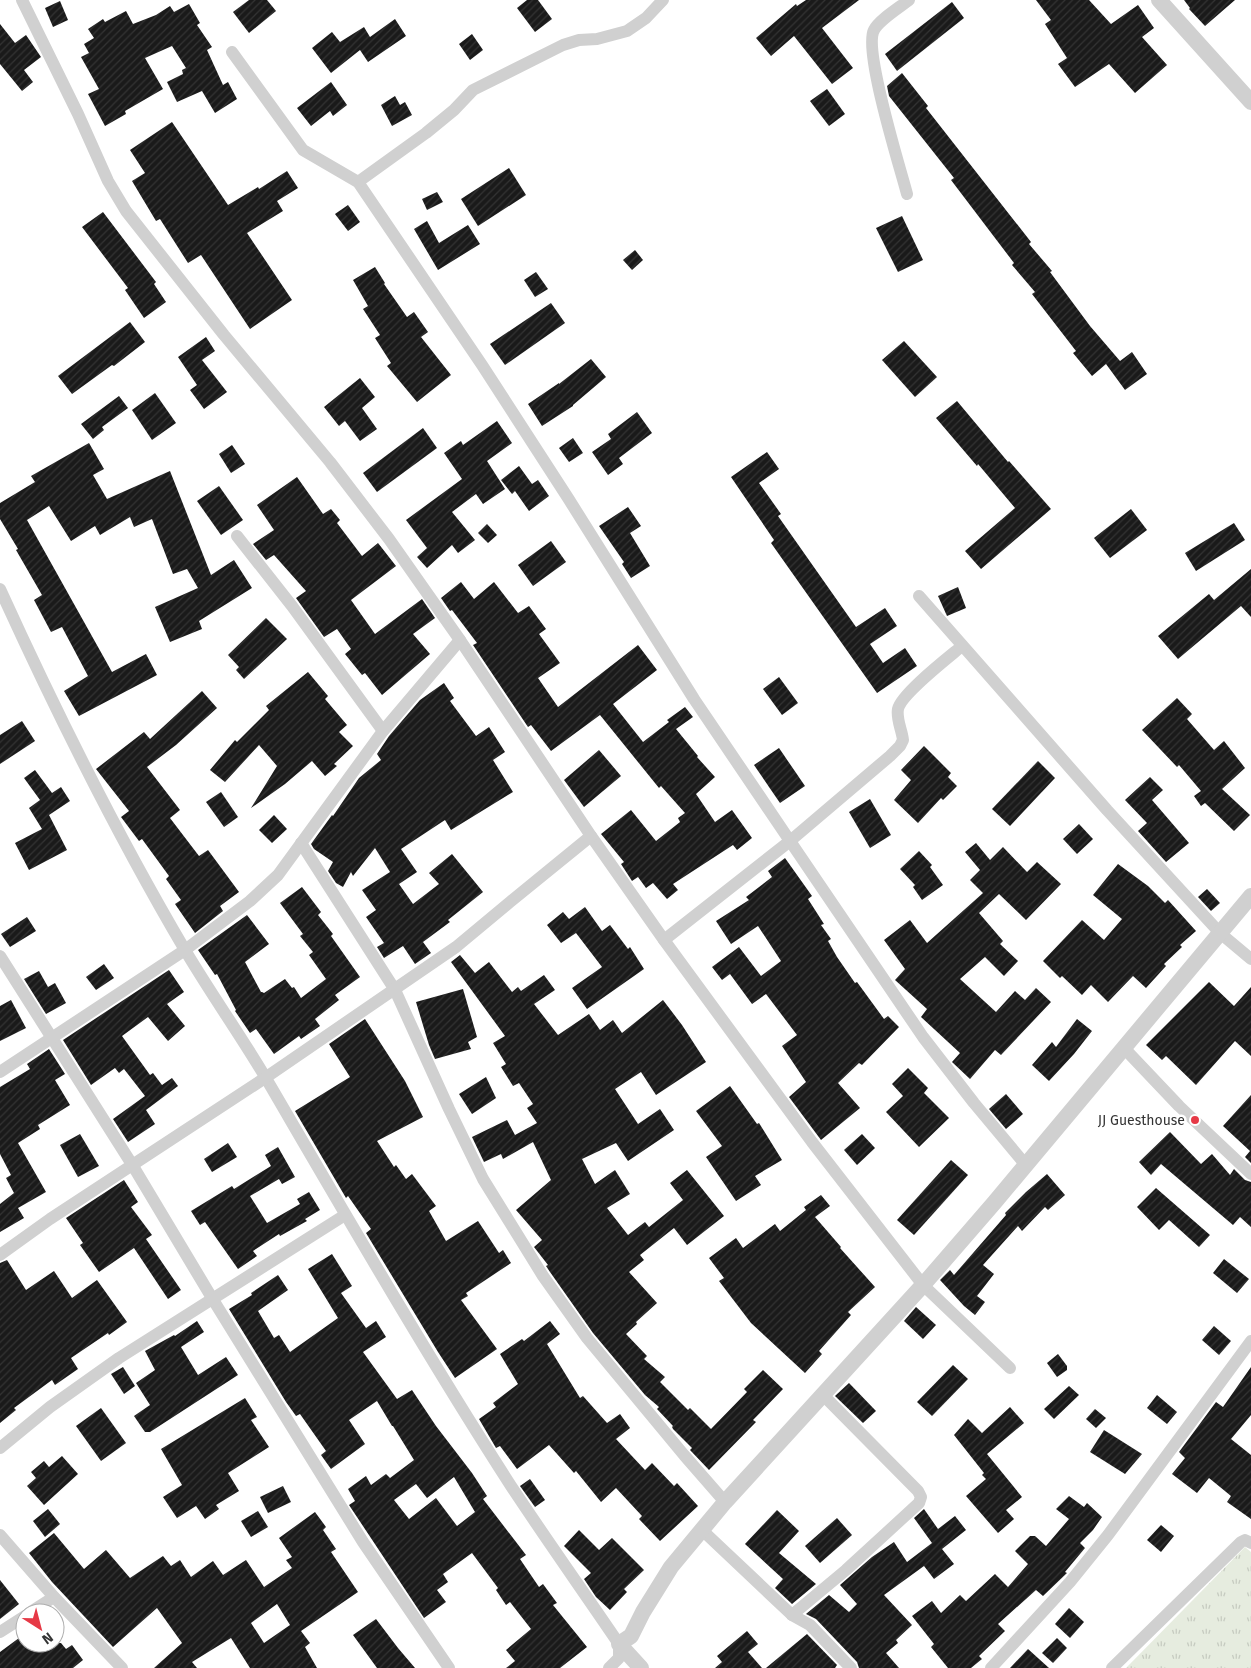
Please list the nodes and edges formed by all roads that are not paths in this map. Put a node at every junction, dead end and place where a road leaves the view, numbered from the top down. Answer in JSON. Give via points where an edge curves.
{"nodes":[{"id":1,"x":22,"y":0,"type":"edge"},
{"id":2,"x":663,"y":0,"type":"edge"},
{"id":3,"x":909,"y":0,"type":"edge"},
{"id":4,"x":1159,"y":0,"type":"edge"},
{"id":5,"x":232,"y":52,"type":"dead end"},
{"id":6,"x":1251,"y":102,"type":"edge"},
{"id":7,"x":358,"y":182,"type":"junction"},
{"id":8,"x":907,"y":194,"type":"dead end"},
{"id":9,"x":237,"y":536,"type":"dead end"},
{"id":10,"x":0,"y":589,"type":"edge"},
{"id":11,"x":919,"y":596,"type":"dead end"},
{"id":12,"x":460,"y":640,"type":"junction"},
{"id":13,"x":962,"y":646,"type":"junction"},
{"id":14,"x":383,"y":731,"type":"junction"},
{"id":15,"x":591,"y":836,"type":"junction"},
{"id":16,"x":790,"y":841,"type":"junction"},
{"id":17,"x":301,"y":843,"type":"junction"},
{"id":18,"x":1251,"y":896,"type":"edge"},
{"id":19,"x":1220,"y":933,"type":"junction"},
{"id":20,"x":664,"y":940,"type":"junction"},
{"id":21,"x":185,"y":950,"type":"junction"},
{"id":22,"x":0,"y":956,"type":"edge"},
{"id":23,"x":1251,"y":959,"type":"edge"},
{"id":24,"x":395,"y":990,"type":"junction"},
{"id":25,"x":52,"y":1037,"type":"junction"},
{"id":26,"x":1124,"y":1047,"type":"junction"},
{"id":27,"x":0,"y":1072,"type":"edge"},
{"id":28,"x":266,"y":1078,"type":"junction"},
{"id":29,"x":1026,"y":1164,"type":"junction"},
{"id":30,"x":133,"y":1166,"type":"junction"},
{"id":31,"x":1251,"y":1174,"type":"edge"},
{"id":32,"x":345,"y":1215,"type":"junction"},
{"id":33,"x":0,"y":1255,"type":"edge"},
{"id":34,"x":923,"y":1285,"type":"junction"},
{"id":35,"x":212,"y":1298,"type":"junction"},
{"id":36,"x":1251,"y":1342,"type":"edge"},
{"id":37,"x":1010,"y":1368,"type":"dead end"},
{"id":38,"x":823,"y":1395,"type":"junction"},
{"id":39,"x":0,"y":1448,"type":"edge"},
{"id":40,"x":725,"y":1502,"type":"junction"},
{"id":41,"x":702,"y":1530,"type":"junction"},
{"id":42,"x":0,"y":1535,"type":"edge"},
{"id":43,"x":1251,"y":1544,"type":"edge"},
{"id":44,"x":54,"y":1597,"type":"junction"},
{"id":45,"x":45,"y":1603,"type":"edge"},
{"id":46,"x":792,"y":1615,"type":"junction"},
{"id":47,"x":15,"y":1622,"type":"edge"},
{"id":48,"x":0,"y":1632,"type":"edge"},
{"id":49,"x":619,"y":1644,"type":"junction"},
{"id":50,"x":122,"y":1668,"type":"edge"},
{"id":51,"x":449,"y":1668,"type":"edge"},
{"id":52,"x":610,"y":1668,"type":"edge"},
{"id":53,"x":640,"y":1668,"type":"edge"},
{"id":54,"x":851,"y":1668,"type":"edge"},
{"id":55,"x":991,"y":1668,"type":"edge"},
{"id":56,"x":1112,"y":1668,"type":"edge"}],
"edges":[{"from":1,"to":12,"type":"street","via":[[108,181],[126,211],[330,462]]},
{"from":2,"to":7,"type":"street","via":[[646,18],[627,31],[564,45],[473,90],[454,110]]},
{"from":3,"to":8,"type":"street","via":[[875,28],[871,38],[885,114]]},
{"from":4,"to":6,"type":"street"},
{"from":5,"to":7,"type":"street","via":[[303,150]]},
{"from":7,"to":16,"type":"street","via":[[482,365],[694,699]]},
{"from":9,"to":14,"type":"street"},
{"from":10,"to":21,"type":"street","via":[[99,794]]},
{"from":11,"to":13,"type":"street"},
{"from":12,"to":14,"type":"street"},
{"from":12,"to":15,"type":"street"},
{"from":13,"to":16,"type":"street","via":[[904,697],[898,708],[903,740],[900,746]]},
{"from":13,"to":19,"type":"street"},
{"from":14,"to":17,"type":"street"},
{"from":15,"to":20,"type":"street"},
{"from":15,"to":24,"type":"street","via":[[456,947]]},
{"from":16,"to":20,"type":"street"},
{"from":16,"to":29,"type":"street","via":[[923,1037],[974,1104]]},
{"from":17,"to":21,"type":"street","via":[[264,889]]},
{"from":17,"to":24,"type":"street"},
{"from":18,"to":19,"type":"street"},
{"from":19,"to":23,"type":"street"},
{"from":19,"to":26,"type":"street"},
{"from":20,"to":34,"type":"street","via":[[812,1142]]},
{"from":21,"to":25,"type":"street"},
{"from":21,"to":28,"type":"street"},
{"from":22,"to":25,"type":"street"},
{"from":24,"to":28,"type":"street"},
{"from":24,"to":40,"type":"street","via":[[483,1179],[543,1276],[587,1338]]},
{"from":25,"to":27,"type":"street"},
{"from":25,"to":30,"type":"street"},
{"from":26,"to":29,"type":"street"},
{"from":26,"to":31,"type":"street","via":[[1179,1106]]},
{"from":28,"to":30,"type":"street"},
{"from":28,"to":32,"type":"street"},
{"from":29,"to":34,"type":"street"},
{"from":30,"to":33,"type":"street"},
{"from":30,"to":35,"type":"street"},
{"from":32,"to":35,"type":"street"},
{"from":32,"to":49,"type":"street","via":[[512,1488]]},
{"from":34,"to":37,"type":"street"},
{"from":34,"to":38,"type":"street"},
{"from":35,"to":39,"type":"street","via":[[119,1358],[50,1407]]},
{"from":35,"to":51,"type":"street","via":[[363,1542]]},
{"from":36,"to":55,"type":"street","via":[[1108,1536]]},
{"from":38,"to":40,"type":"street"},
{"from":38,"to":46,"type":"street","via":[[921,1497],[919,1503],[846,1570]]},
{"from":40,"to":41,"type":"street"},
{"from":41,"to":46,"type":"street"},
{"from":41,"to":49,"type":"street","via":[[671,1567],[631,1636]]},
{"from":42,"to":44,"type":"street"},
{"from":43,"to":56,"type":"street","via":[[1245,1540],[1241,1542]]},
{"from":44,"to":45,"type":"street"},
{"from":44,"to":50,"type":"street"},
{"from":46,"to":54,"type":"street","via":[[810,1625]]},
{"from":47,"to":48,"type":"street"},
{"from":49,"to":52,"type":"street","via":[[619,1658]]},
{"from":49,"to":53,"type":"street"}]}
